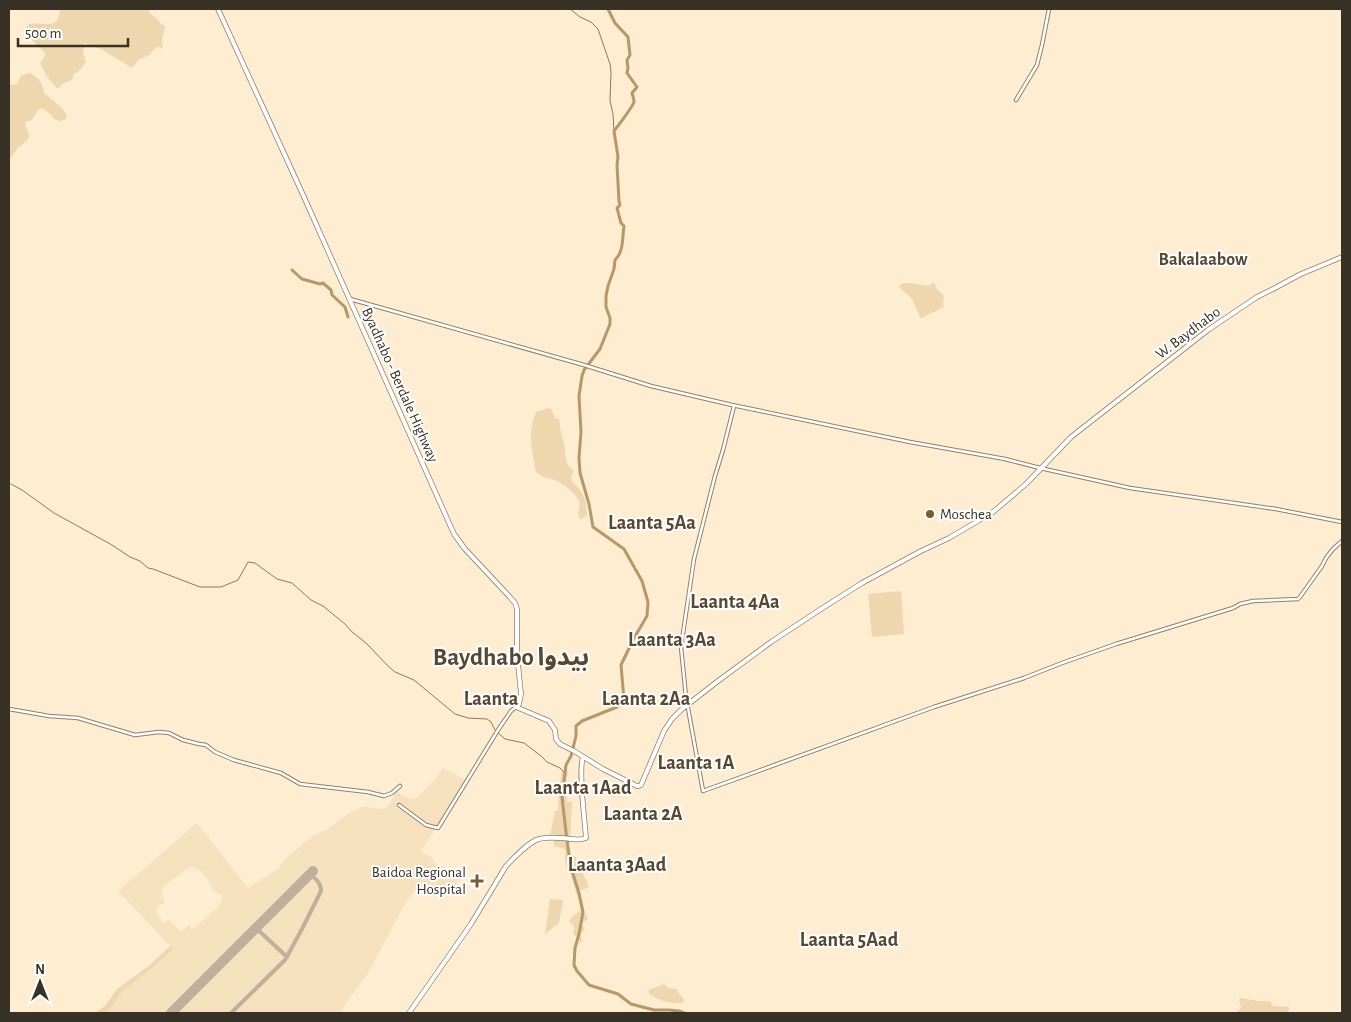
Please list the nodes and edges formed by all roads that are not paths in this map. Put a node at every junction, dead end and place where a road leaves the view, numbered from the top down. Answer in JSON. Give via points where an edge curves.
{"nodes":[{"id":1,"x":218,"y":9,"type":"edge"},
{"id":2,"x":1049,"y":9,"type":"edge"},
{"id":3,"x":1016,"y":100,"type":"dead end"},
{"id":4,"x":1342,"y":256,"type":"edge"},
{"id":5,"x":349,"y":299,"type":"junction"},
{"id":6,"x":734,"y":406,"type":"junction"},
{"id":7,"x":1040,"y":468,"type":"junction"},
{"id":8,"x":1342,"y":522,"type":"edge"},
{"id":9,"x":1342,"y":541,"type":"edge"},
{"id":10,"x":688,"y":704,"type":"junction"},
{"id":11,"x":516,"y":707,"type":"junction"},
{"id":12,"x":9,"y":709,"type":"edge"},
{"id":13,"x":583,"y":757,"type":"junction"},
{"id":14,"x":400,"y":786,"type":"dead end"},
{"id":15,"x":399,"y":805,"type":"dead end"},
{"id":16,"x":409,"y":1013,"type":"edge"}],
"edges":[{"from":1,"to":5,"type":"main road","name":"Byadhabo - Berdale Highway"},
{"from":2,"to":3,"type":"street","via":[[1037,64]]},
{"from":4,"to":7,"type":"main road","name":"W. Baydhabo","via":[[1301,274],[1208,330],[1070,437]]},
{"from":5,"to":6,"type":"street","via":[[677,393]]},
{"from":5,"to":11,"type":"main road","name":"Byadhabo - Berdale Highway","via":[[454,534],[515,604],[520,694]]},
{"from":6,"to":7,"type":"street"},
{"from":6,"to":10,"type":"street","via":[[694,559],[681,647]]},
{"from":7,"to":8,"type":"street","via":[[1130,488],[1284,510]]},
{"from":7,"to":10,"type":"main road","name":"W. Baydhabo","via":[[993,512],[820,609]]},
{"from":9,"to":10,"type":"street","via":[[1298,599],[1240,604],[1062,662],[703,791]]},
{"from":10,"to":13,"type":"main road","name":"W. Baydhabo","via":[[664,731],[640,786]]},
{"from":11,"to":13,"type":"main road","via":[[549,720],[556,738]]},
{"from":11,"to":15,"type":"street","via":[[438,828],[426,825]]},
{"from":12,"to":14,"type":"street","via":[[78,718],[135,735],[169,733],[206,745],[234,760],[281,773],[300,784],[384,796]]},
{"from":13,"to":16,"type":"main road","via":[[586,838],[539,839],[506,866]]}]}
